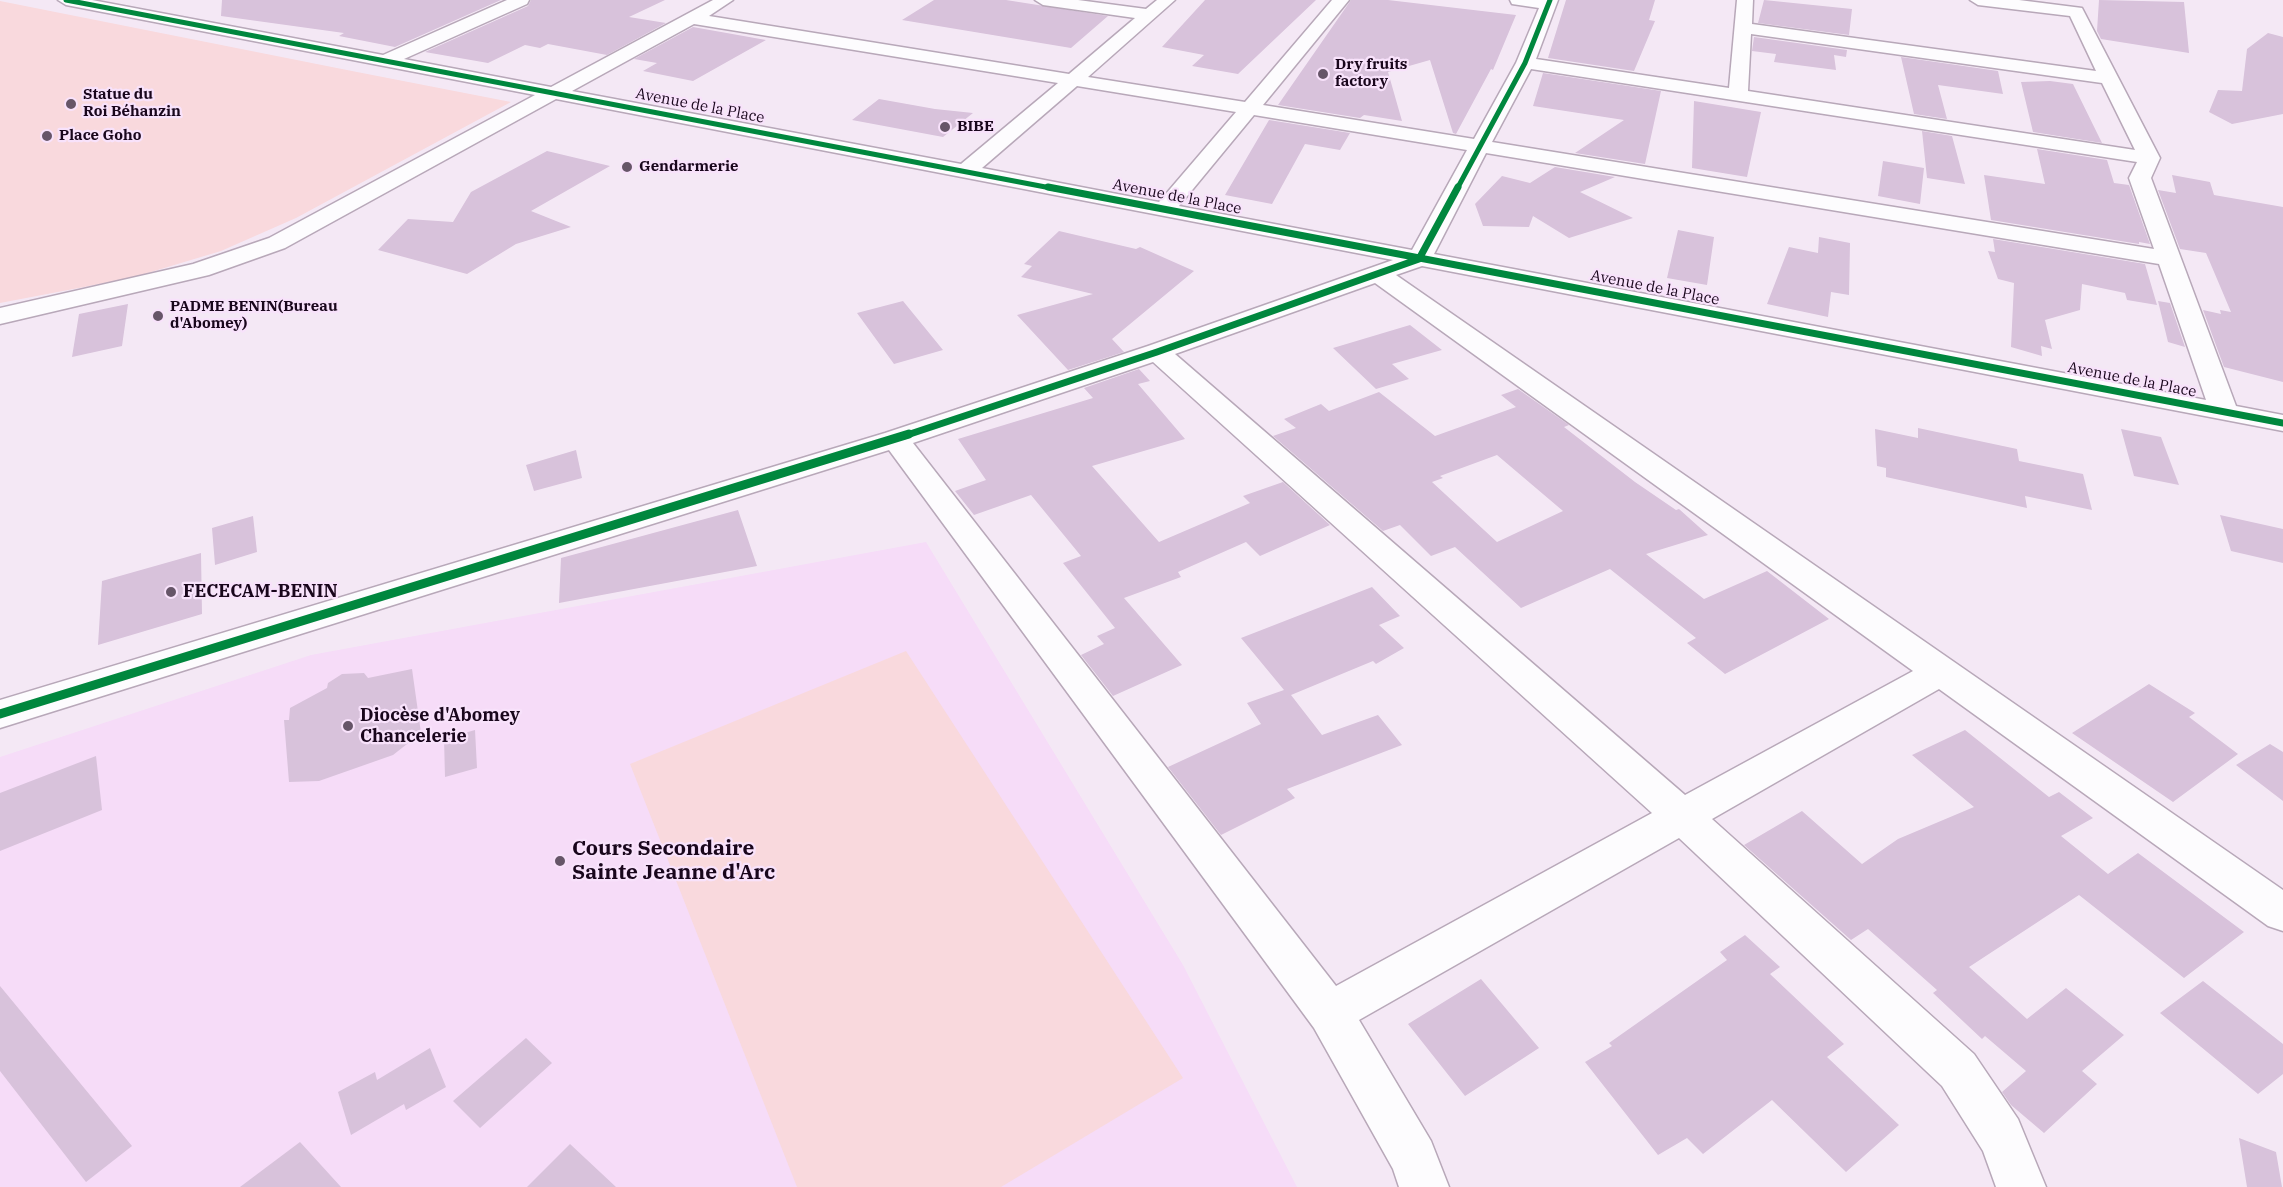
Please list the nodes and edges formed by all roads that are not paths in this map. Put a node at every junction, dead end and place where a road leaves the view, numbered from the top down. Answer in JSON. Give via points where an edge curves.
{"nodes":[{"id":1,"x":66,"y":0,"type":"edge"},
{"id":2,"x":521,"y":0,"type":"edge"},
{"id":3,"x":725,"y":0,"type":"edge"},
{"id":4,"x":1043,"y":0,"type":"edge"},
{"id":5,"x":1167,"y":0,"type":"edge"},
{"id":6,"x":1341,"y":0,"type":"edge"},
{"id":7,"x":1518,"y":0,"type":"edge"},
{"id":8,"x":1744,"y":0,"type":"edge"},
{"id":9,"x":1978,"y":0,"type":"edge"},
{"id":10,"x":1549,"y":2,"type":"edge"},
{"id":11,"x":2082,"y":6,"type":"edge"},
{"id":12,"x":1149,"y":15,"type":"junction"},
{"id":13,"x":692,"y":18,"type":"junction"},
{"id":14,"x":1743,"y":28,"type":"junction"},
{"id":15,"x":384,"y":61,"type":"junction"},
{"id":16,"x":1525,"y":63,"type":"junction"},
{"id":17,"x":2110,"y":78,"type":"junction"},
{"id":18,"x":1070,"y":81,"type":"junction"},
{"id":19,"x":554,"y":93,"type":"junction"},
{"id":20,"x":1738,"y":95,"type":"junction"},
{"id":21,"x":1248,"y":108,"type":"junction"},
{"id":22,"x":1480,"y":146,"type":"junction"},
{"id":23,"x":2150,"y":158,"type":"junction"},
{"id":24,"x":964,"y":173,"type":"junction"},
{"id":25,"x":1164,"y":210,"type":"junction"},
{"id":26,"x":2167,"y":258,"type":"junction"},
{"id":27,"x":1419,"y":259,"type":"junction"},
{"id":28,"x":1378,"y":274,"type":"junction"},
{"id":29,"x":0,"y":316,"type":"edge"},
{"id":30,"x":1157,"y":352,"type":"junction"},
{"id":31,"x":2225,"y":412,"type":"junction"},
{"id":32,"x":2283,"y":423,"type":"edge"},
{"id":33,"x":895,"y":439,"type":"junction"},
{"id":34,"x":1942,"y":671,"type":"junction"},
{"id":35,"x":0,"y":714,"type":"edge"},
{"id":36,"x":1682,"y":816,"type":"junction"},
{"id":37,"x":2283,"y":913,"type":"edge"},
{"id":38,"x":1330,"y":1013,"type":"junction"},
{"id":39,"x":1424,"y":1187,"type":"edge"},
{"id":40,"x":2021,"y":1187,"type":"edge"}],
"edges":[{"from":1,"to":15,"type":"street","name":"Avenue de la Place"},
{"from":2,"to":15,"type":"street"},
{"from":3,"to":13,"type":"street"},
{"from":4,"to":12,"type":"street"},
{"from":5,"to":12,"type":"street"},
{"from":6,"to":21,"type":"street"},
{"from":7,"to":10,"type":"street"},
{"from":8,"to":14,"type":"street"},
{"from":9,"to":11,"type":"street"},
{"from":10,"to":16,"type":"street"},
{"from":11,"to":17,"type":"street"},
{"from":12,"to":18,"type":"street"},
{"from":13,"to":18,"type":"street"},
{"from":13,"to":19,"type":"street"},
{"from":14,"to":17,"type":"street"},
{"from":14,"to":20,"type":"street"},
{"from":15,"to":19,"type":"street","name":"Avenue de la Place"},
{"from":16,"to":20,"type":"street"},
{"from":16,"to":22,"type":"street"},
{"from":17,"to":23,"type":"street"},
{"from":18,"to":21,"type":"street"},
{"from":18,"to":24,"type":"street"},
{"from":19,"to":24,"type":"street","name":"Avenue de la Place"},
{"from":19,"to":29,"type":"street","via":[[293,236],[262,249],[180,275]]},
{"from":20,"to":23,"type":"street"},
{"from":21,"to":22,"type":"street"},
{"from":21,"to":25,"type":"street"},
{"from":22,"to":26,"type":"street"},
{"from":22,"to":27,"type":"street"},
{"from":23,"to":26,"type":"street","via":[[2140,178]]},
{"from":24,"to":25,"type":"street","name":"Avenue de la Place"},
{"from":25,"to":27,"type":"street","name":"Avenue de la Place"},
{"from":26,"to":31,"type":"street"},
{"from":27,"to":28,"type":"street"},
{"from":27,"to":31,"type":"street","name":"Avenue de la Place"},
{"from":28,"to":30,"type":"street"},
{"from":28,"to":34,"type":"street"},
{"from":30,"to":33,"type":"street"},
{"from":30,"to":36,"type":"street"},
{"from":31,"to":32,"type":"street","name":"Avenue de la Place"},
{"from":33,"to":35,"type":"street"},
{"from":33,"to":38,"type":"street"},
{"from":34,"to":36,"type":"street"},
{"from":34,"to":37,"type":"street"},
{"from":36,"to":38,"type":"street"},
{"from":36,"to":40,"type":"street","via":[[1958,1070],[2001,1136]]},
{"from":38,"to":39,"type":"street","via":[[1414,1158]]}]}
